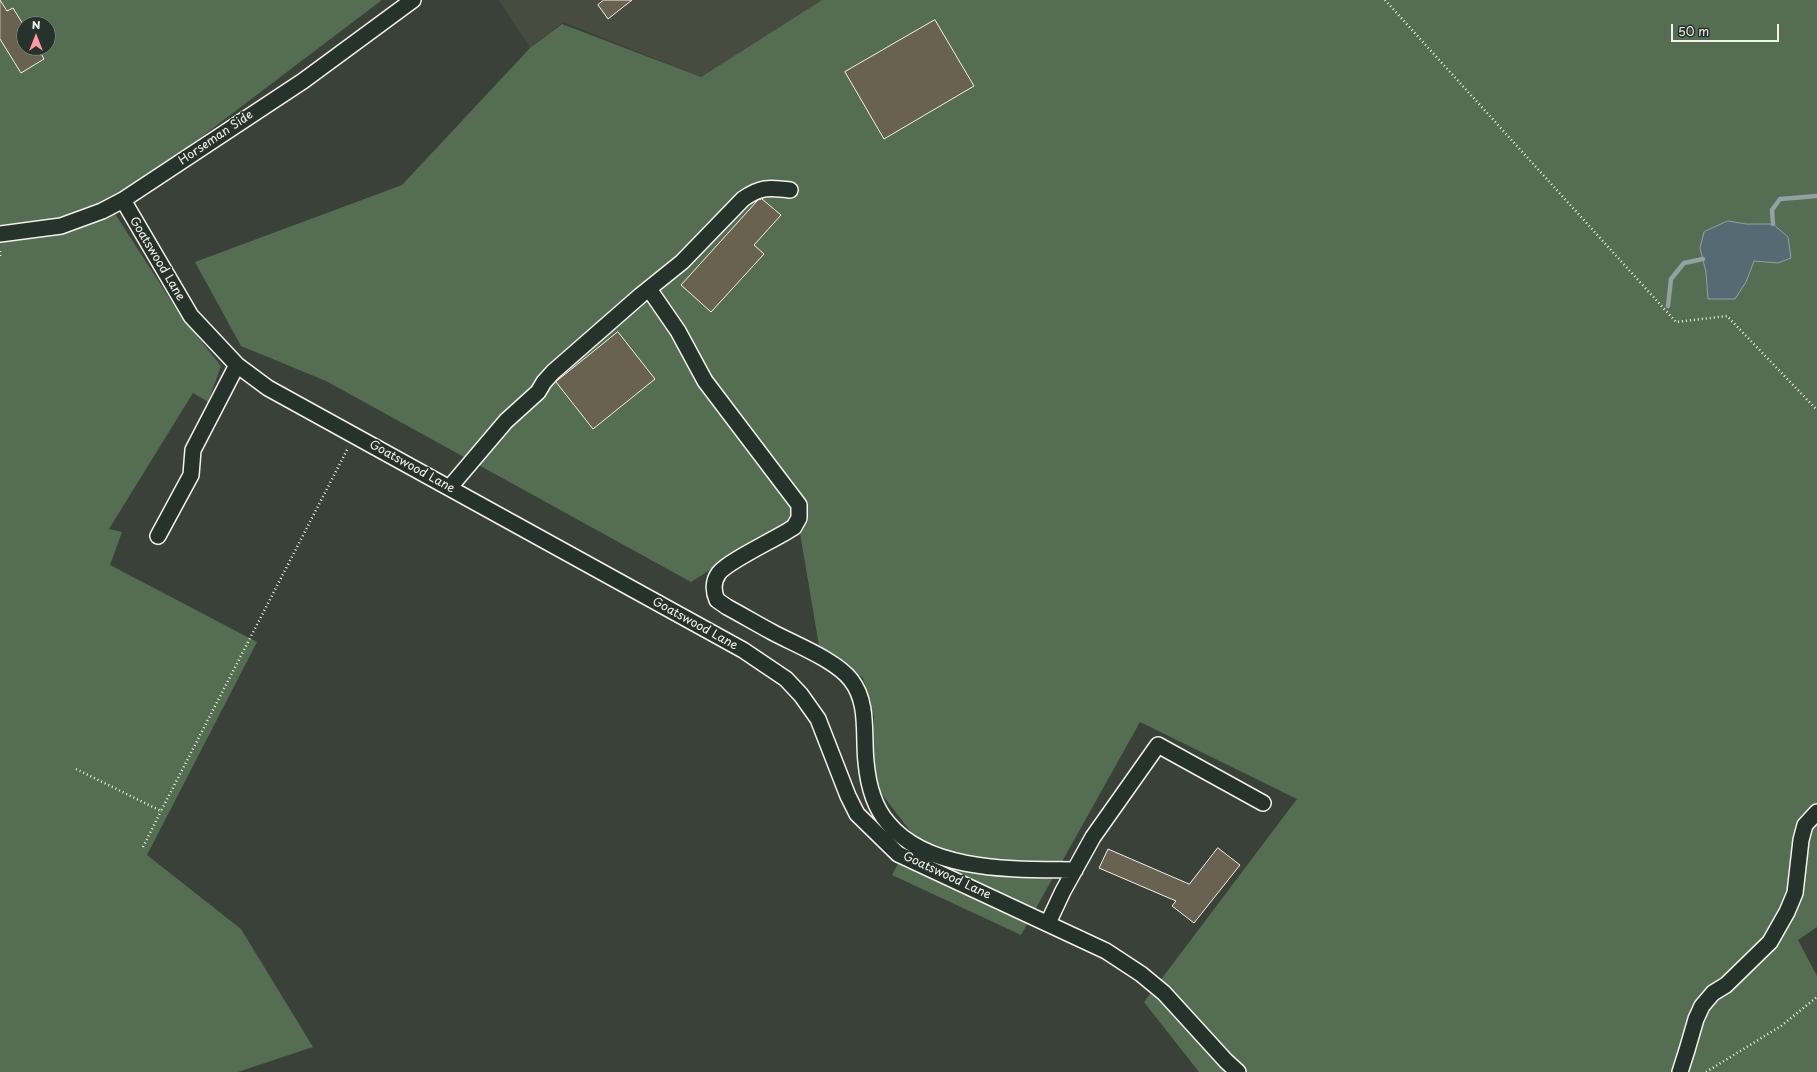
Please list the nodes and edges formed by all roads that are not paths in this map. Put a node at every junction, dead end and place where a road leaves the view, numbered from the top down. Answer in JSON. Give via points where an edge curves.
{"nodes":[{"id":1,"x":413,"y":0,"type":"edge"},
{"id":2,"x":790,"y":190,"type":"dead end"},
{"id":3,"x":123,"y":200,"type":"junction"},
{"id":4,"x":0,"y":234,"type":"edge"},
{"id":5,"x":649,"y":289,"type":"junction"},
{"id":6,"x":237,"y":365,"type":"junction"},
{"id":7,"x":450,"y":487,"type":"junction"},
{"id":8,"x":158,"y":536,"type":"dead end"},
{"id":9,"x":1263,"y":803,"type":"dead end"},
{"id":10,"x":1817,"y":812,"type":"edge"},
{"id":11,"x":1075,"y":870,"type":"junction"},
{"id":12,"x":1048,"y":922,"type":"junction"},
{"id":13,"x":1238,"y":1072,"type":"edge"},
{"id":14,"x":1680,"y":1072,"type":"edge"}],
"edges":[{"from":1,"to":3,"type":"street","name":"Horseman Side","via":[[303,81]]},
{"from":2,"to":5,"type":"street","via":[[764,188],[748,195],[682,262]]},
{"from":3,"to":4,"type":"street","name":"Horseman Side","via":[[102,211],[61,226]]},
{"from":3,"to":6,"type":"street","name":"Goatswood Lane","via":[[191,316]]},
{"from":5,"to":7,"type":"street","via":[[553,372],[538,392],[506,421]]},
{"from":5,"to":11,"type":"street","via":[[678,331],[705,381],[799,505],[799,518],[794,527],[719,572],[714,586],[717,600],[846,673],[859,692],[862,703],[868,779],[873,796],[888,824],[898,834],[925,850],[969,864],[1004,869]]},
{"from":6,"to":7,"type":"street","name":"Goatswood Lane","via":[[268,388]]},
{"from":6,"to":8,"type":"street","via":[[193,450],[191,475]]},
{"from":7,"to":12,"type":"street","name":"Goatswood Lane","via":[[743,650],[786,679],[801,694],[818,719],[857,814],[898,854]]},
{"from":9,"to":11,"type":"street","via":[[1158,745],[1093,837]]},
{"from":10,"to":14,"type":"street","via":[[1805,825],[1795,893],[1788,912],[1770,942],[1702,1006]]},
{"from":11,"to":12,"type":"street"},
{"from":12,"to":13,"type":"street","name":"Goatswood Lane","via":[[1106,951],[1141,974],[1164,993]]}]}
